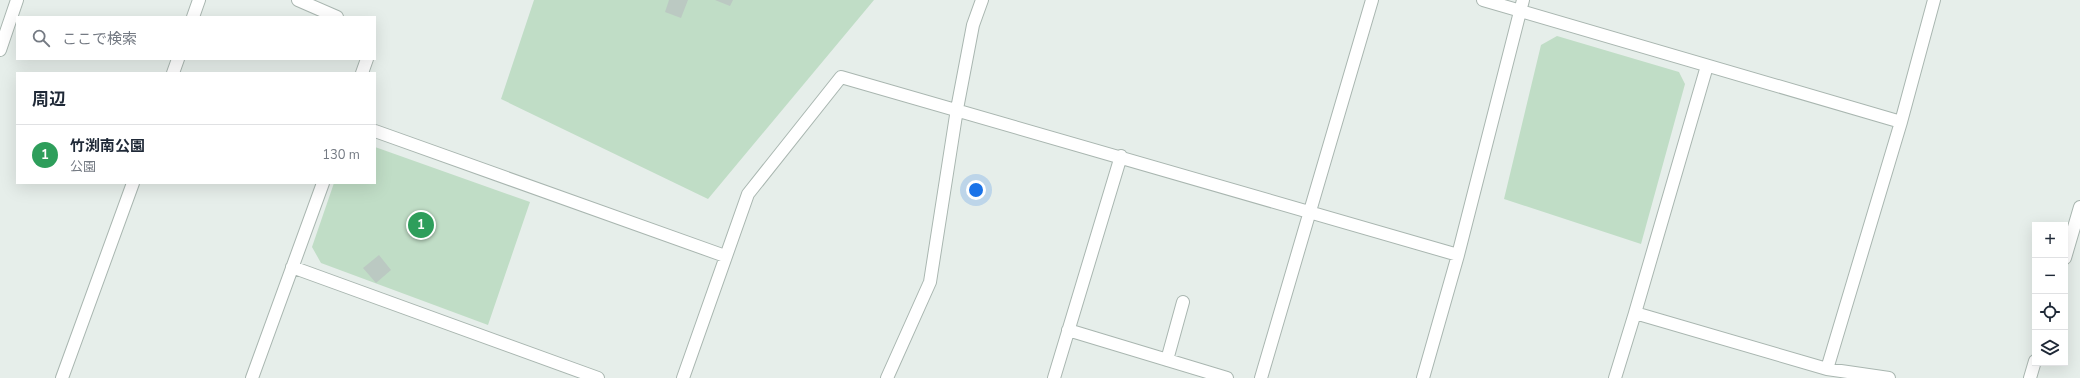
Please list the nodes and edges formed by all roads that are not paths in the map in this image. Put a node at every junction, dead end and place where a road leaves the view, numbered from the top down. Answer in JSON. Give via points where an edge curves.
{"nodes":[{"id":1,"x":17,"y":0,"type":"edge"},
{"id":2,"x":199,"y":0,"type":"edge"},
{"id":3,"x":298,"y":0,"type":"edge"},
{"id":4,"x":982,"y":0,"type":"edge"},
{"id":5,"x":1372,"y":0,"type":"edge"},
{"id":6,"x":1483,"y":0,"type":"edge"},
{"id":7,"x":1934,"y":0,"type":"edge"},
{"id":8,"x":1521,"y":6,"type":"edge"},
{"id":9,"x":193,"y":16,"type":"edge"},
{"id":10,"x":336,"y":16,"type":"edge"},
{"id":11,"x":0,"y":50,"type":"edge"},
{"id":12,"x":178,"y":60,"type":"edge"},
{"id":13,"x":367,"y":60,"type":"edge"},
{"id":14,"x":1706,"y":66,"type":"junction"},
{"id":15,"x":173,"y":72,"type":"edge"},
{"id":16,"x":362,"y":72,"type":"edge"},
{"id":17,"x":957,"y":109,"type":"junction"},
{"id":18,"x":1901,"y":122,"type":"junction"},
{"id":19,"x":376,"y":131,"type":"edge"},
{"id":20,"x":1121,"y":156,"type":"junction"},
{"id":21,"x":133,"y":184,"type":"edge"},
{"id":22,"x":323,"y":184,"type":"edge"},
{"id":23,"x":2080,"y":207,"type":"edge"},
{"id":24,"x":1309,"y":211,"type":"junction"},
{"id":25,"x":2068,"y":248,"type":"edge"},
{"id":26,"x":1458,"y":255,"type":"junction"},
{"id":27,"x":725,"y":256,"type":"junction"},
{"id":28,"x":292,"y":267,"type":"junction"},
{"id":29,"x":1183,"y":302,"type":"dead end"},
{"id":30,"x":1635,"y":313,"type":"junction"},
{"id":31,"x":1068,"y":330,"type":"junction"},
{"id":32,"x":1167,"y":360,"type":"junction"},
{"id":33,"x":2034,"y":366,"type":"edge"},
{"id":34,"x":1827,"y":369,"type":"junction"},
{"id":35,"x":62,"y":378,"type":"edge"},
{"id":36,"x":252,"y":378,"type":"edge"},
{"id":37,"x":598,"y":378,"type":"edge"},
{"id":38,"x":683,"y":378,"type":"edge"},
{"id":39,"x":887,"y":378,"type":"edge"},
{"id":40,"x":1054,"y":378,"type":"edge"},
{"id":41,"x":1227,"y":378,"type":"edge"},
{"id":42,"x":1261,"y":378,"type":"edge"},
{"id":43,"x":1423,"y":378,"type":"edge"},
{"id":44,"x":1615,"y":378,"type":"edge"},
{"id":45,"x":1889,"y":378,"type":"edge"},
{"id":46,"x":2030,"y":378,"type":"edge"}],
"edges":[{"from":1,"to":11,"type":"street"},
{"from":2,"to":9,"type":"street"},
{"from":3,"to":10,"type":"street"},
{"from":4,"to":17,"type":"street","via":[[973,25]]},
{"from":5,"to":24,"type":"street"},
{"from":6,"to":8,"type":"street"},
{"from":7,"to":18,"type":"street"},
{"from":8,"to":14,"type":"street"},
{"from":8,"to":26,"type":"street"},
{"from":12,"to":15,"type":"street"},
{"from":13,"to":16,"type":"street"},
{"from":14,"to":18,"type":"street"},
{"from":14,"to":30,"type":"street"},
{"from":17,"to":20,"type":"street"},
{"from":17,"to":27,"type":"street","via":[[841,77],[748,194]]},
{"from":17,"to":39,"type":"street","via":[[930,282]]},
{"from":18,"to":34,"type":"street"},
{"from":19,"to":27,"type":"street"},
{"from":20,"to":24,"type":"street"},
{"from":20,"to":31,"type":"street"},
{"from":21,"to":35,"type":"street"},
{"from":22,"to":28,"type":"street"},
{"from":23,"to":25,"type":"street"},
{"from":24,"to":26,"type":"street"},
{"from":24,"to":42,"type":"street"},
{"from":26,"to":43,"type":"street"},
{"from":27,"to":38,"type":"street"},
{"from":28,"to":36,"type":"street"},
{"from":28,"to":37,"type":"street"},
{"from":29,"to":32,"type":"street"},
{"from":30,"to":34,"type":"street"},
{"from":30,"to":44,"type":"street"},
{"from":31,"to":32,"type":"street"},
{"from":31,"to":40,"type":"street"},
{"from":32,"to":41,"type":"street"},
{"from":33,"to":46,"type":"street"},
{"from":34,"to":45,"type":"street"}]}
